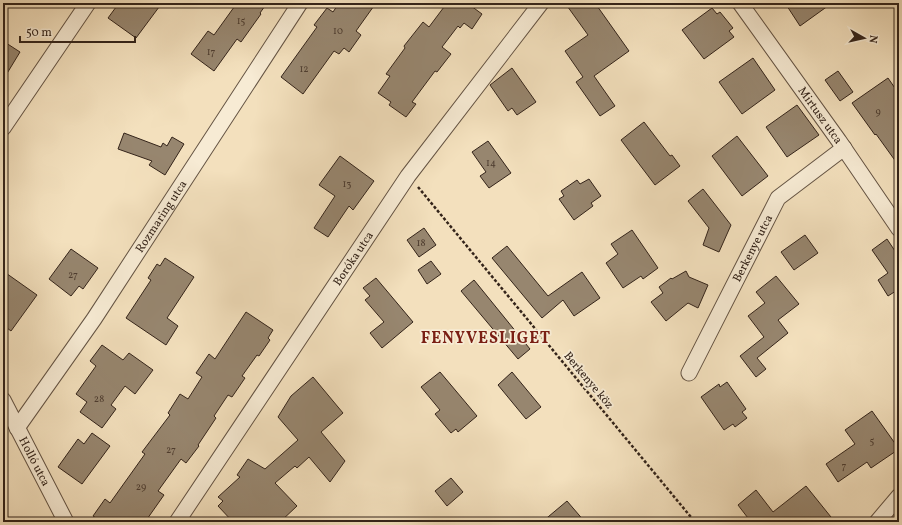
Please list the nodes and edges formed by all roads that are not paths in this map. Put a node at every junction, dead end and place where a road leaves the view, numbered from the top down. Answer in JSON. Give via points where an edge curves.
{"nodes":[{"id":1,"x":88,"y":3,"type":"edge"},
{"id":2,"x":300,"y":3,"type":"edge"},
{"id":3,"x":541,"y":3,"type":"edge"},
{"id":4,"x":740,"y":3,"type":"edge"},
{"id":5,"x":3,"y":128,"type":"edge"},
{"id":6,"x":844,"y":148,"type":"junction"},
{"id":7,"x":899,"y":229,"type":"edge"},
{"id":8,"x":689,"y":373,"type":"dead end"},
{"id":9,"x":3,"y":400,"type":"edge"},
{"id":10,"x":17,"y":428,"type":"junction"},
{"id":11,"x":899,"y":496,"type":"edge"},
{"id":12,"x":66,"y":522,"type":"edge"},
{"id":13,"x":177,"y":522,"type":"edge"},
{"id":14,"x":876,"y":522,"type":"edge"}],
"edges":[{"from":1,"to":5,"type":"street"},
{"from":2,"to":10,"type":"street","name":"Rozmaring utca","via":[[94,319]]},
{"from":3,"to":13,"type":"street","name":"Boróka utca","via":[[408,176]]},
{"from":4,"to":6,"type":"street","name":"Mirtusz utca"},
{"from":6,"to":7,"type":"street","name":"Mirtusz utca"},
{"from":6,"to":8,"type":"street","name":"Berkenye utca","via":[[778,198]]},
{"from":9,"to":10,"type":"street","name":"Holló utca"},
{"from":10,"to":12,"type":"street","name":"Holló utca"},
{"from":11,"to":14,"type":"street"}]}
